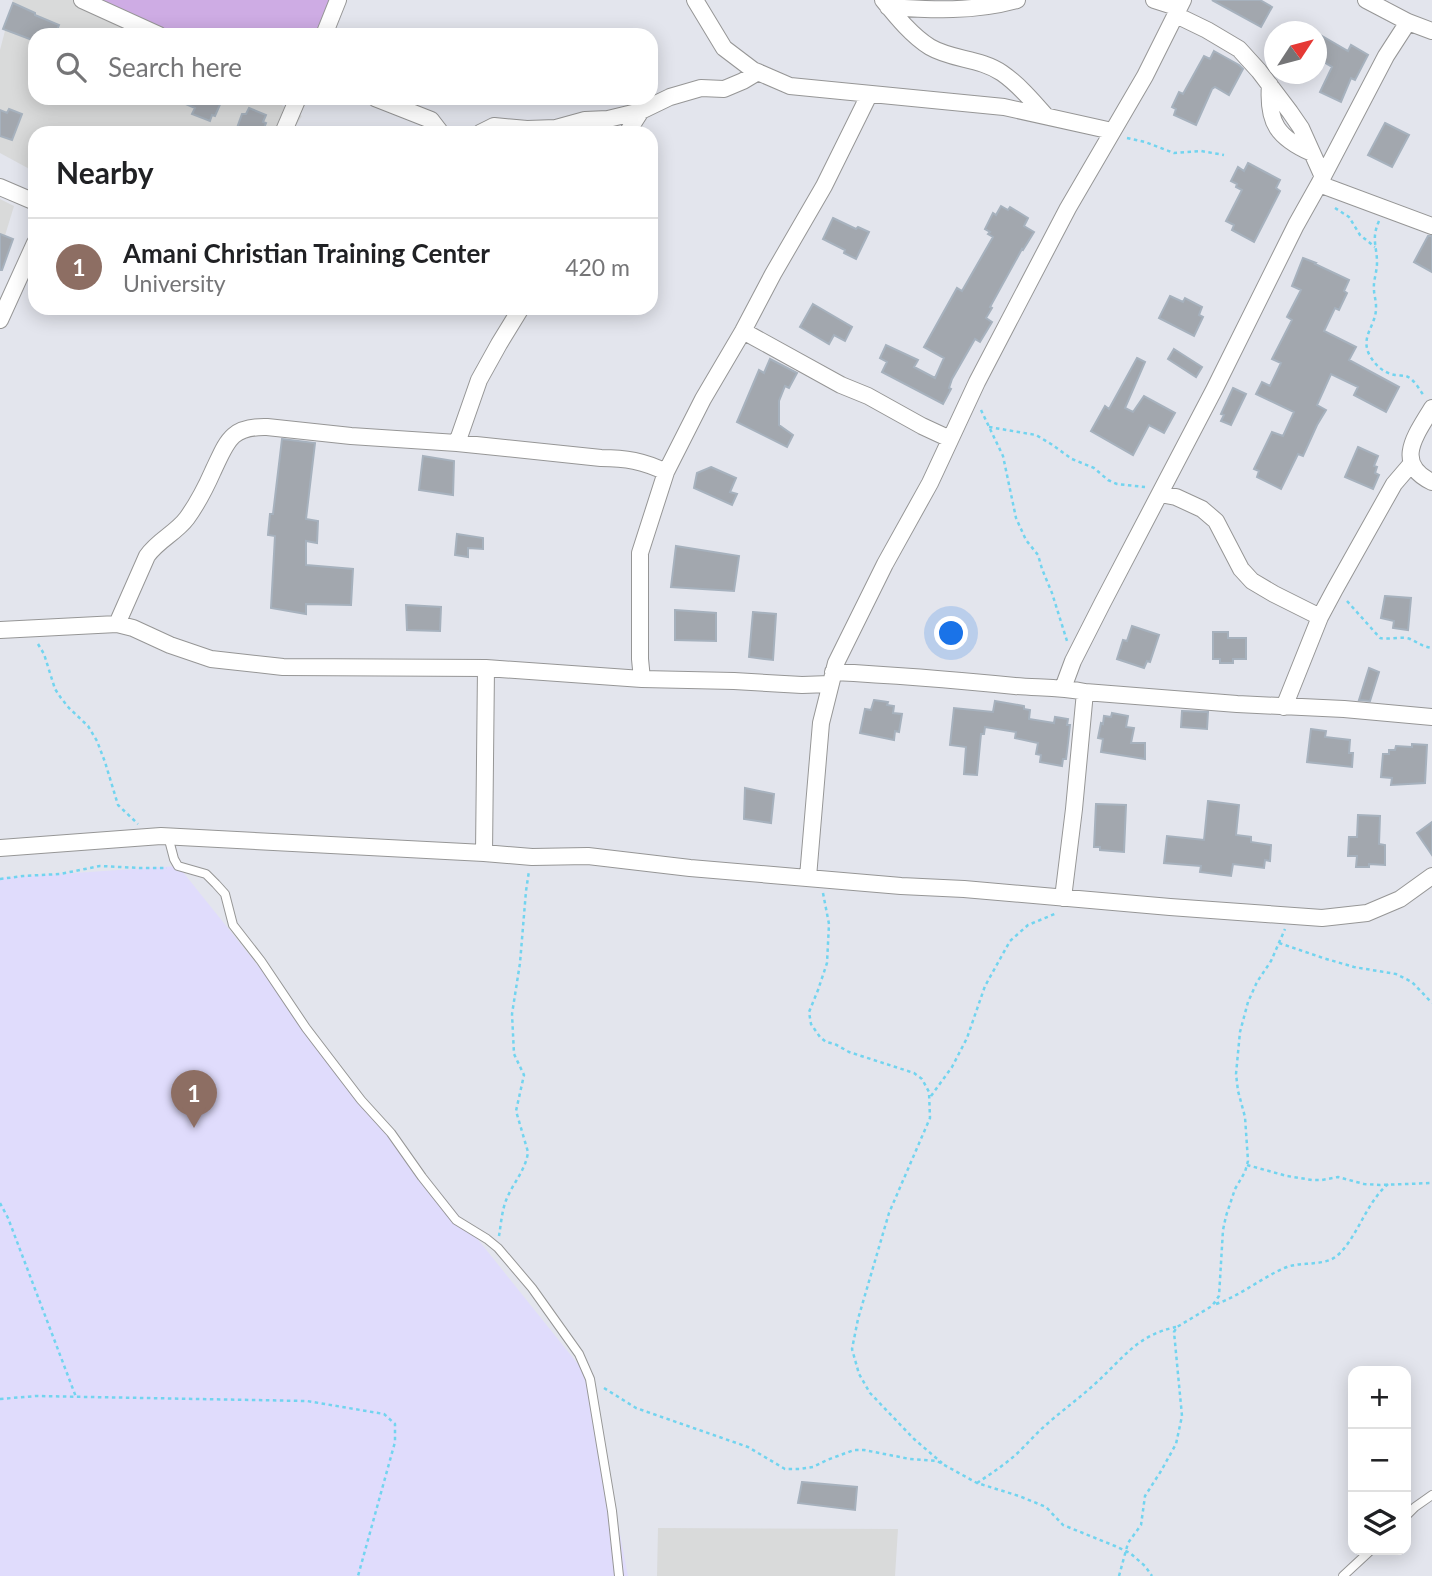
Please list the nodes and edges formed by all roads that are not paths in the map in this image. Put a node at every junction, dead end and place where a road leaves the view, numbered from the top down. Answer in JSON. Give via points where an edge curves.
{"nodes":[{"id":1,"x":82,"y":0,"type":"edge"},
{"id":2,"x":338,"y":0,"type":"edge"},
{"id":3,"x":695,"y":0,"type":"edge"},
{"id":4,"x":1017,"y":0,"type":"edge"},
{"id":5,"x":1154,"y":0,"type":"edge"},
{"id":6,"x":1366,"y":0,"type":"edge"},
{"id":7,"x":886,"y":3,"type":"edge"},
{"id":8,"x":1179,"y":8,"type":"edge"},
{"id":9,"x":1408,"y":22,"type":"junction"},
{"id":10,"x":144,"y":28,"type":"edge"},
{"id":11,"x":327,"y":28,"type":"edge"},
{"id":12,"x":1432,"y":31,"type":"edge"},
{"id":13,"x":758,"y":72,"type":"junction"},
{"id":14,"x":869,"y":95,"type":"junction"},
{"id":15,"x":658,"y":103,"type":"edge"},
{"id":16,"x":295,"y":105,"type":"edge"},
{"id":17,"x":393,"y":105,"type":"edge"},
{"id":18,"x":653,"y":105,"type":"edge"},
{"id":19,"x":641,"y":111,"type":"junction"},
{"id":20,"x":1045,"y":115,"type":"junction"},
{"id":21,"x":286,"y":126,"type":"edge"},
{"id":22,"x":436,"y":126,"type":"edge"},
{"id":23,"x":564,"y":126,"type":"edge"},
{"id":24,"x":631,"y":126,"type":"edge"},
{"id":25,"x":1111,"y":133,"type":"junction"},
{"id":26,"x":1322,"y":182,"type":"junction"},
{"id":27,"x":0,"y":187,"type":"edge"},
{"id":28,"x":28,"y":199,"type":"edge"},
{"id":29,"x":1432,"y":226,"type":"edge"},
{"id":30,"x":28,"y":258,"type":"edge"},
{"id":31,"x":517,"y":315,"type":"edge"},
{"id":32,"x":0,"y":320,"type":"edge"},
{"id":33,"x":743,"y":331,"type":"junction"},
{"id":34,"x":1432,"y":409,"type":"edge"},
{"id":35,"x":950,"y":439,"type":"junction"},
{"id":36,"x":457,"y":443,"type":"junction"},
{"id":37,"x":1412,"y":463,"type":"junction"},
{"id":38,"x":666,"y":472,"type":"junction"},
{"id":39,"x":1432,"y":482,"type":"edge"},
{"id":40,"x":1161,"y":492,"type":"junction"},
{"id":41,"x":1320,"y":617,"type":"junction"},
{"id":42,"x":117,"y":624,"type":"junction"},
{"id":43,"x":0,"y":630,"type":"edge"},
{"id":44,"x":486,"y":668,"type":"junction"},
{"id":45,"x":832,"y":678,"type":"junction"},
{"id":46,"x":642,"y":679,"type":"junction"},
{"id":47,"x":1063,"y":688,"type":"junction"},
{"id":48,"x":1084,"y":692,"type":"junction"},
{"id":49,"x":1284,"y":707,"type":"junction"},
{"id":50,"x":1432,"y":717,"type":"edge"},
{"id":51,"x":160,"y":836,"type":"junction"},
{"id":52,"x":0,"y":848,"type":"edge"},
{"id":53,"x":484,"y":853,"type":"junction"},
{"id":54,"x":1432,"y":876,"type":"edge"},
{"id":55,"x":814,"y":878,"type":"junction"},
{"id":56,"x":1064,"y":898,"type":"junction"},
{"id":57,"x":1432,"y":1495,"type":"edge"},
{"id":58,"x":1411,"y":1511,"type":"edge"},
{"id":59,"x":1366,"y":1555,"type":"edge"},
{"id":60,"x":619,"y":1576,"type":"edge"},
{"id":61,"x":1343,"y":1576,"type":"edge"}],
"edges":[{"from":1,"to":10,"type":"street"},
{"from":2,"to":11,"type":"street"},
{"from":3,"to":13,"type":"street","via":[[724,48]]},
{"from":4,"to":7,"type":"street","via":[[952,10]]},
{"from":5,"to":8,"type":"street"},
{"from":6,"to":9,"type":"street"},
{"from":7,"to":20,"type":"street","via":[[930,47],[1002,73]]},
{"from":8,"to":25,"type":"street"},
{"from":8,"to":26,"type":"street","via":[[1239,49],[1270,85],[1301,128]]},
{"from":9,"to":12,"type":"street"},
{"from":9,"to":26,"type":"street"},
{"from":13,"to":14,"type":"street","via":[[790,86]]},
{"from":13,"to":15,"type":"street","via":[[724,89],[701,89]]},
{"from":14,"to":20,"type":"street"},
{"from":14,"to":33,"type":"street"},
{"from":16,"to":21,"type":"street"},
{"from":17,"to":22,"type":"street"},
{"from":18,"to":19,"type":"street"},
{"from":19,"to":23,"type":"street"},
{"from":19,"to":24,"type":"street"},
{"from":20,"to":25,"type":"street"},
{"from":25,"to":35,"type":"street"},
{"from":26,"to":29,"type":"street"},
{"from":26,"to":40,"type":"street"},
{"from":27,"to":28,"type":"street"},
{"from":30,"to":32,"type":"street"},
{"from":31,"to":36,"type":"street","via":[[479,380]]},
{"from":33,"to":35,"type":"street"},
{"from":33,"to":38,"type":"street"},
{"from":34,"to":37,"type":"street","via":[[1412,445]]},
{"from":35,"to":45,"type":"street"},
{"from":36,"to":38,"type":"street","via":[[625,458]]},
{"from":36,"to":42,"type":"street","via":[[267,427],[243,429],[223,447],[185,520],[152,548]]},
{"from":37,"to":39,"type":"street"},
{"from":37,"to":41,"type":"street","via":[[1394,484]]},
{"from":38,"to":46,"type":"street","via":[[640,553]]},
{"from":40,"to":41,"type":"street","via":[[1202,509],[1216,521],[1252,581]]},
{"from":40,"to":47,"type":"street"},
{"from":41,"to":49,"type":"street"},
{"from":42,"to":43,"type":"street"},
{"from":42,"to":44,"type":"street","via":[[211,659],[283,667]]},
{"from":44,"to":46,"type":"street"},
{"from":44,"to":53,"type":"street"},
{"from":45,"to":46,"type":"street","via":[[802,685]]},
{"from":45,"to":47,"type":"street","via":[[930,678]]},
{"from":45,"to":55,"type":"street","via":[[821,723]]},
{"from":47,"to":48,"type":"street"},
{"from":48,"to":49,"type":"street"},
{"from":48,"to":56,"type":"street"},
{"from":49,"to":50,"type":"street"},
{"from":51,"to":52,"type":"street"},
{"from":51,"to":53,"type":"street"},
{"from":51,"to":60,"type":"lane","via":[[178,866],[206,874],[225,894],[233,925],[361,1100],[456,1220],[498,1248],[579,1354],[590,1379]]},
{"from":53,"to":55,"type":"street","via":[[588,856]]},
{"from":54,"to":56,"type":"street","via":[[1400,899],[1367,913],[1322,918]]},
{"from":55,"to":56,"type":"street"},
{"from":57,"to":58,"type":"lane"},
{"from":59,"to":61,"type":"lane"}]}
